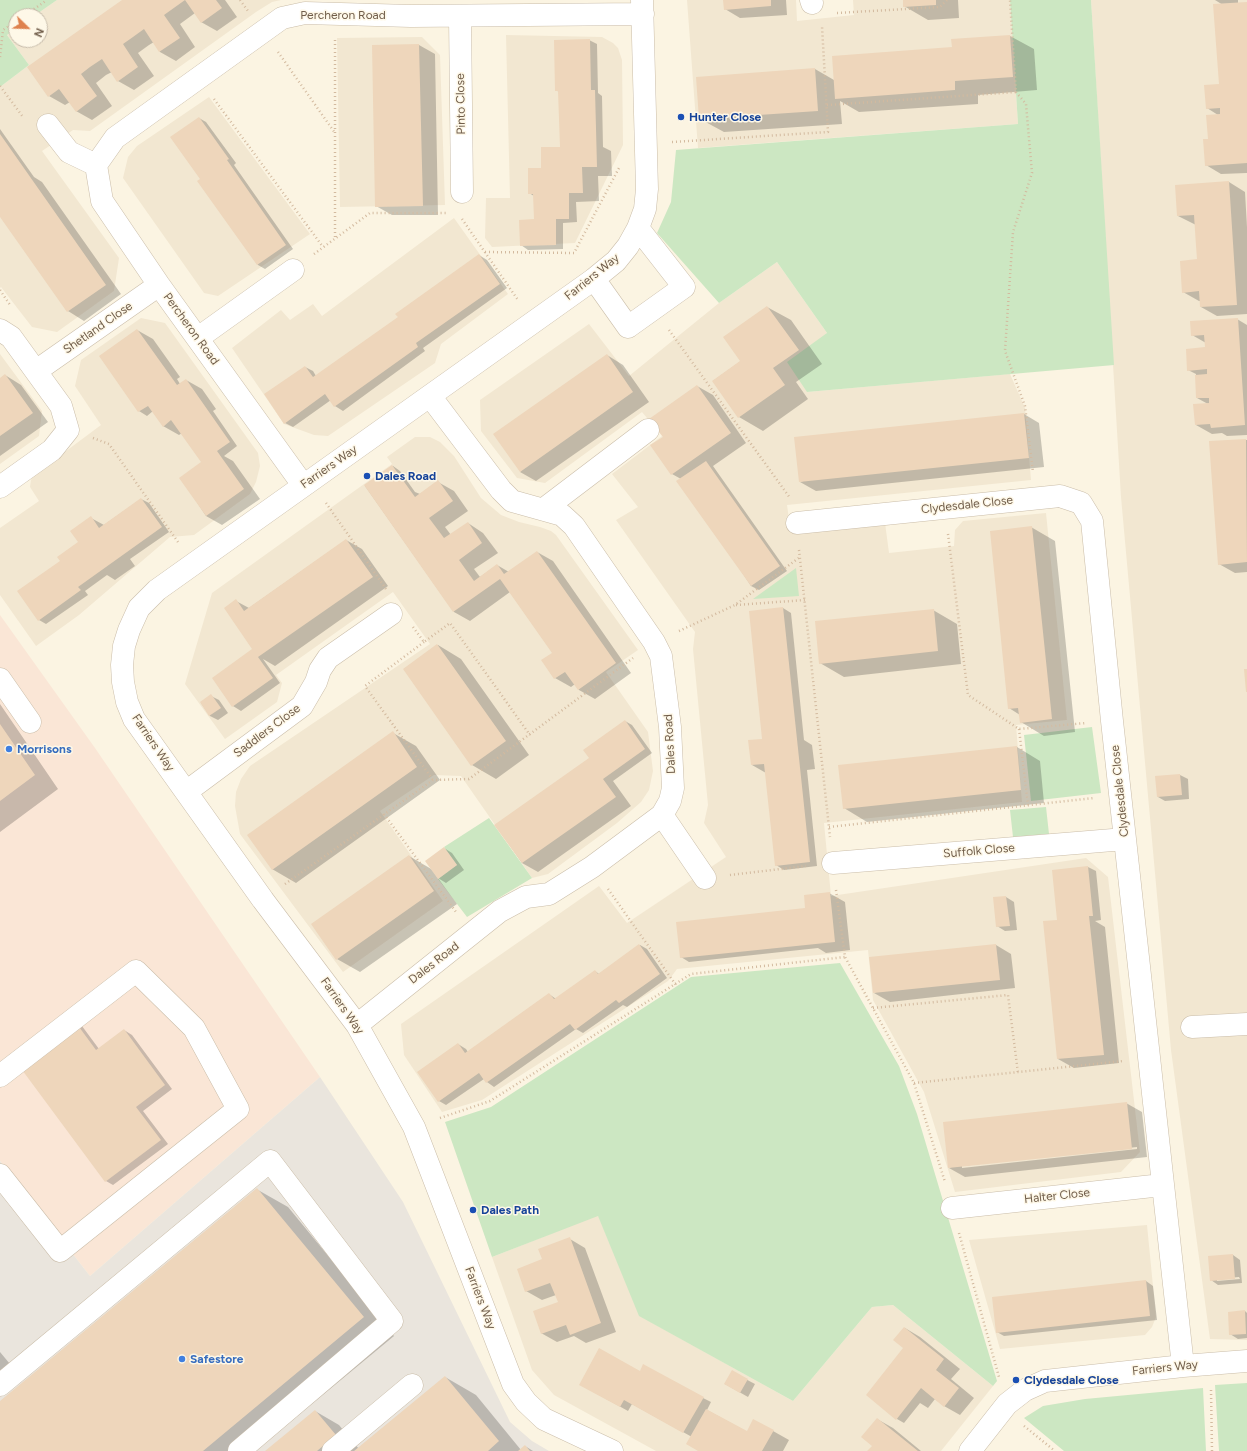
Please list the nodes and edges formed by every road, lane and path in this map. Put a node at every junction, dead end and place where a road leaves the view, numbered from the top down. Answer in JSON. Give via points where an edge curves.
{"nodes":[{"id":1,"x":47,"y":0,"type":"edge"},
{"id":2,"x":947,"y":0,"type":"edge"},
{"id":3,"x":1010,"y":0,"type":"edge"},
{"id":4,"x":815,"y":6,"type":"edge"},
{"id":5,"x":642,"y":7,"type":"edge"},
{"id":6,"x":36,"y":8,"type":"edge"},
{"id":7,"x":411,"y":8,"type":"edge"},
{"id":8,"x":334,"y":14,"type":"junction"},
{"id":9,"x":460,"y":16,"type":"junction"},
{"id":10,"x":8,"y":27,"type":"edge"},
{"id":11,"x":263,"y":31,"type":"junction"},
{"id":12,"x":0,"y":57,"type":"edge"},
{"id":13,"x":198,"y":78,"type":"junction"},
{"id":14,"x":0,"y":86,"type":"edge"},
{"id":15,"x":1016,"y":92,"type":"junction"},
{"id":16,"x":827,"y":105,"type":"junction"},
{"id":17,"x":48,"y":126,"type":"joint"},
{"id":18,"x":335,"y":133,"type":"junction"},
{"id":19,"x":646,"y":144,"type":"junction"},
{"id":20,"x":96,"y":166,"type":"junction"},
{"id":21,"x":460,"y":203,"type":"joint"},
{"id":22,"x":450,"y":213,"type":"dead end"},
{"id":23,"x":638,"y":228,"type":"junction"},
{"id":24,"x":335,"y":238,"type":"junction"},
{"id":25,"x":323,"y":247,"type":"junction"},
{"id":26,"x":484,"y":252,"type":"junction"},
{"id":27,"x":293,"y":270,"type":"joint"},
{"id":28,"x":594,"y":279,"type":"junction"},
{"id":29,"x":159,"y":285,"type":"junction"},
{"id":30,"x":533,"y":322,"type":"junction"},
{"id":31,"x":0,"y":330,"type":"edge"},
{"id":32,"x":198,"y":338,"type":"junction"},
{"id":33,"x":36,"y":371,"type":"junction"},
{"id":34,"x":430,"y":396,"type":"junction"},
{"id":35,"x":68,"y":430,"type":"junction"},
{"id":36,"x":648,"y":430,"type":"dead end"},
{"id":37,"x":303,"y":485,"type":"junction"},
{"id":38,"x":0,"y":487,"type":"edge"},
{"id":39,"x":1036,"y":498,"type":"junction"},
{"id":40,"x":945,"y":507,"type":"junction"},
{"id":41,"x":544,"y":509,"type":"junction"},
{"id":42,"x":797,"y":523,"type":"dead end"},
{"id":43,"x":800,"y":556,"type":"dead end"},
{"id":44,"x":193,"y":564,"type":"junction"},
{"id":45,"x":805,"y":600,"type":"dead end"},
{"id":46,"x":736,"y":605,"type":"junction"},
{"id":47,"x":390,"y":614,"type":"dead end"},
{"id":48,"x":424,"y":642,"type":"dead end"},
{"id":49,"x":654,"y":642,"type":"junction"},
{"id":50,"x":0,"y":679,"type":"edge"},
{"id":51,"x":1112,"y":721,"type":"junction"},
{"id":52,"x":30,"y":722,"type":"dead end"},
{"id":53,"x":1019,"y":729,"type":"junction"},
{"id":54,"x":433,"y":780,"type":"junction"},
{"id":55,"x":186,"y":792,"type":"junction"},
{"id":56,"x":1120,"y":795,"type":"junction"},
{"id":57,"x":1028,"y":805,"type":"junction"},
{"id":58,"x":384,"y":814,"type":"junction"},
{"id":59,"x":662,"y":815,"type":"junction"},
{"id":60,"x":829,"y":827,"type":"dead end"},
{"id":61,"x":1125,"y":839,"type":"junction"},
{"id":62,"x":833,"y":863,"type":"joint"},
{"id":63,"x":592,"y":867,"type":"junction"},
{"id":64,"x":705,"y":878,"type":"joint"},
{"id":65,"x":263,"y":900,"type":"junction"},
{"id":66,"x":471,"y":934,"type":"junction"},
{"id":67,"x":845,"y":957,"type":"dead end"},
{"id":68,"x":676,"y":985,"type":"junction"},
{"id":69,"x":873,"y":1008,"type":"dead end"},
{"id":70,"x":1247,"y":1024,"type":"edge"},
{"id":71,"x":357,"y":1025,"type":"junction"},
{"id":72,"x":1192,"y":1027,"type":"dead end"},
{"id":73,"x":1150,"y":1058,"type":"junction"},
{"id":74,"x":1018,"y":1073,"type":"junction"},
{"id":75,"x":0,"y":1076,"type":"edge"},
{"id":76,"x":914,"y":1084,"type":"dead end"},
{"id":77,"x":414,"y":1127,"type":"junction"},
{"id":78,"x":0,"y":1175,"type":"edge"},
{"id":79,"x":1162,"y":1185,"type":"junction"},
{"id":80,"x":952,"y":1208,"type":"dead end"},
{"id":81,"x":1247,"y":1361,"type":"edge"},
{"id":82,"x":1210,"y":1364,"type":"junction"},
{"id":83,"x":1183,"y":1366,"type":"junction"},
{"id":84,"x":0,"y":1385,"type":"edge"},
{"id":85,"x":412,"y":1385,"type":"dead end"},
{"id":86,"x":1003,"y":1408,"type":"junction"},
{"id":87,"x":239,"y":1451,"type":"edge"},
{"id":88,"x":333,"y":1451,"type":"edge"},
{"id":89,"x":612,"y":1451,"type":"edge"},
{"id":90,"x":970,"y":1451,"type":"edge"},
{"id":91,"x":1055,"y":1451,"type":"edge"},
{"id":92,"x":1212,"y":1451,"type":"edge"}],
"edges":[{"from":1,"to":6,"type":"path"},
{"from":2,"to":4,"type":"path","via":[[940,7]]},
{"from":3,"to":15,"type":"path"},
{"from":4,"to":16,"type":"path"},
{"from":5,"to":9,"type":"street","name":"Percheron Road"},
{"from":5,"to":19,"type":"street","name":"Farriers Way"},
{"from":7,"to":8,"type":"street","name":"Percheron Road"},
{"from":7,"to":9,"type":"street","name":"Percheron Road"},
{"from":8,"to":11,"type":"street","name":"Percheron Road","via":[[304,13],[282,18]]},
{"from":8,"to":18,"type":"path"},
{"from":9,"to":21,"type":"street","name":"Pinto Close"},
{"from":10,"to":12,"type":"path","via":[[3,30]]},
{"from":11,"to":13,"type":"street","name":"Percheron Road"},
{"from":11,"to":18,"type":"path"},
{"from":13,"to":20,"type":"street","name":"Percheron Road","via":[[115,138]]},
{"from":13,"to":25,"type":"path"},
{"from":14,"to":17,"type":"path","via":[[32,128]]},
{"from":15,"to":16,"type":"path"},
{"from":15,"to":39,"type":"path","via":[[1026,104],[1032,173],[1013,232],[1005,351],[1025,406]]},
{"from":16,"to":19,"type":"path","via":[[828,132]]},
{"from":17,"to":20,"type":"street","via":[[69,152]]},
{"from":18,"to":24,"type":"path"},
{"from":19,"to":23,"type":"street","name":"Farriers Way","via":[[647,189],[645,209]]},
{"from":19,"to":26,"type":"path","via":[[632,145],[574,253]]},
{"from":20,"to":29,"type":"street","name":"Percheron Road","via":[[102,201]]},
{"from":21,"to":26,"type":"path"},
{"from":22,"to":24,"type":"path","via":[[370,213]]},
{"from":23,"to":28,"type":"street","name":"Farriers Way","via":[[616,261]]},
{"from":23,"to":28,"type":"street","via":[[684,286],[628,327]]},
{"from":24,"to":25,"type":"path"},
{"from":25,"to":27,"type":"path"},
{"from":26,"to":30,"type":"path"},
{"from":27,"to":32,"type":"street"},
{"from":28,"to":30,"type":"street","name":"Farriers Way"},
{"from":29,"to":32,"type":"street","name":"Percheron Road"},
{"from":29,"to":33,"type":"street","name":"Shetland Close"},
{"from":30,"to":34,"type":"street","name":"Farriers Way"},
{"from":31,"to":33,"type":"street","via":[[11,336]]},
{"from":32,"to":37,"type":"street","name":"Percheron Road"},
{"from":33,"to":35,"type":"street","via":[[61,406]]},
{"from":34,"to":37,"type":"street","name":"Farriers Way"},
{"from":34,"to":41,"type":"street","name":"Dales Road","via":[[512,501]]},
{"from":35,"to":38,"type":"street","via":[[52,450]]},
{"from":35,"to":44,"type":"path","via":[[109,444]]},
{"from":36,"to":41,"type":"street"},
{"from":37,"to":44,"type":"street","name":"Farriers Way"},
{"from":39,"to":40,"type":"street","name":"Clydesdale Close"},
{"from":39,"to":51,"type":"street","name":"Clydesdale Close","via":[[1060,496],[1081,504],[1092,521]]},
{"from":40,"to":42,"type":"street","name":"Clydesdale Close"},
{"from":40,"to":53,"type":"path","via":[[968,695]]},
{"from":41,"to":49,"type":"street","name":"Dales Road","via":[[562,515],[574,526]]},
{"from":43,"to":46,"type":"path"},
{"from":44,"to":55,"type":"street","name":"Farriers Way","via":[[157,590],[139,608],[124,646],[122,665],[127,702],[134,718]]},
{"from":45,"to":46,"type":"path"},
{"from":46,"to":49,"type":"path"},
{"from":47,"to":55,"type":"street","name":"Saddlers Close","via":[[328,658],[302,706]]},
{"from":48,"to":54,"type":"path","via":[[365,686]]},
{"from":49,"to":54,"type":"path","via":[[469,779]]},
{"from":49,"to":59,"type":"street","name":"Dales Road","via":[[661,656],[670,726],[673,788],[670,801]]},
{"from":50,"to":52,"type":"street"},
{"from":51,"to":53,"type":"path"},
{"from":51,"to":56,"type":"street","name":"Clydesdale Close"},
{"from":53,"to":57,"type":"path"},
{"from":54,"to":58,"type":"path"},
{"from":55,"to":65,"type":"street","name":"Farriers Way"},
{"from":56,"to":57,"type":"path"},
{"from":56,"to":61,"type":"street","name":"Clydesdale Close"},
{"from":57,"to":60,"type":"path"},
{"from":58,"to":65,"type":"path"},
{"from":58,"to":66,"type":"path"},
{"from":59,"to":63,"type":"street","name":"Dales Road"},
{"from":59,"to":64,"type":"street"},
{"from":61,"to":62,"type":"street","name":"Suffolk Close"},
{"from":61,"to":73,"type":"street","name":"Clydesdale Close"},
{"from":62,"to":64,"type":"path"},
{"from":63,"to":66,"type":"street","name":"Dales Road","via":[[549,894],[526,898],[500,911]]},
{"from":63,"to":68,"type":"path"},
{"from":65,"to":71,"type":"street","name":"Farriers Way"},
{"from":66,"to":71,"type":"street","name":"Dales Road"},
{"from":67,"to":68,"type":"path","via":[[691,974]]},
{"from":68,"to":77,"type":"path","via":[[490,1101]]},
{"from":69,"to":74,"type":"path","via":[[1008,995]]},
{"from":70,"to":72,"type":"street"},
{"from":71,"to":77,"type":"street","name":"Farriers Way"},
{"from":73,"to":74,"type":"path"},
{"from":73,"to":79,"type":"street","name":"Clydesdale Close"},
{"from":74,"to":76,"type":"path"},
{"from":75,"to":78,"type":"street","via":[[136,971],[194,1028],[238,1109],[60,1251]]},
{"from":77,"to":89,"type":"street","name":"Farriers Way","via":[[513,1384],[526,1402],[544,1419]]},
{"from":79,"to":80,"type":"street","name":"Halter Close"},
{"from":79,"to":83,"type":"street","name":"Clydesdale Close"},
{"from":81,"to":82,"type":"street","name":"Farriers Way"},
{"from":82,"to":83,"type":"street","name":"Farriers Way"},
{"from":82,"to":92,"type":"path"},
{"from":83,"to":86,"type":"street","name":"Farriers Way","via":[[1045,1381],[1025,1390]]},
{"from":84,"to":87,"type":"street","via":[[270,1161],[392,1321]]},
{"from":85,"to":88,"type":"street"},
{"from":86,"to":90,"type":"street","name":"Farriers Way"},
{"from":86,"to":91,"type":"path"}]}
